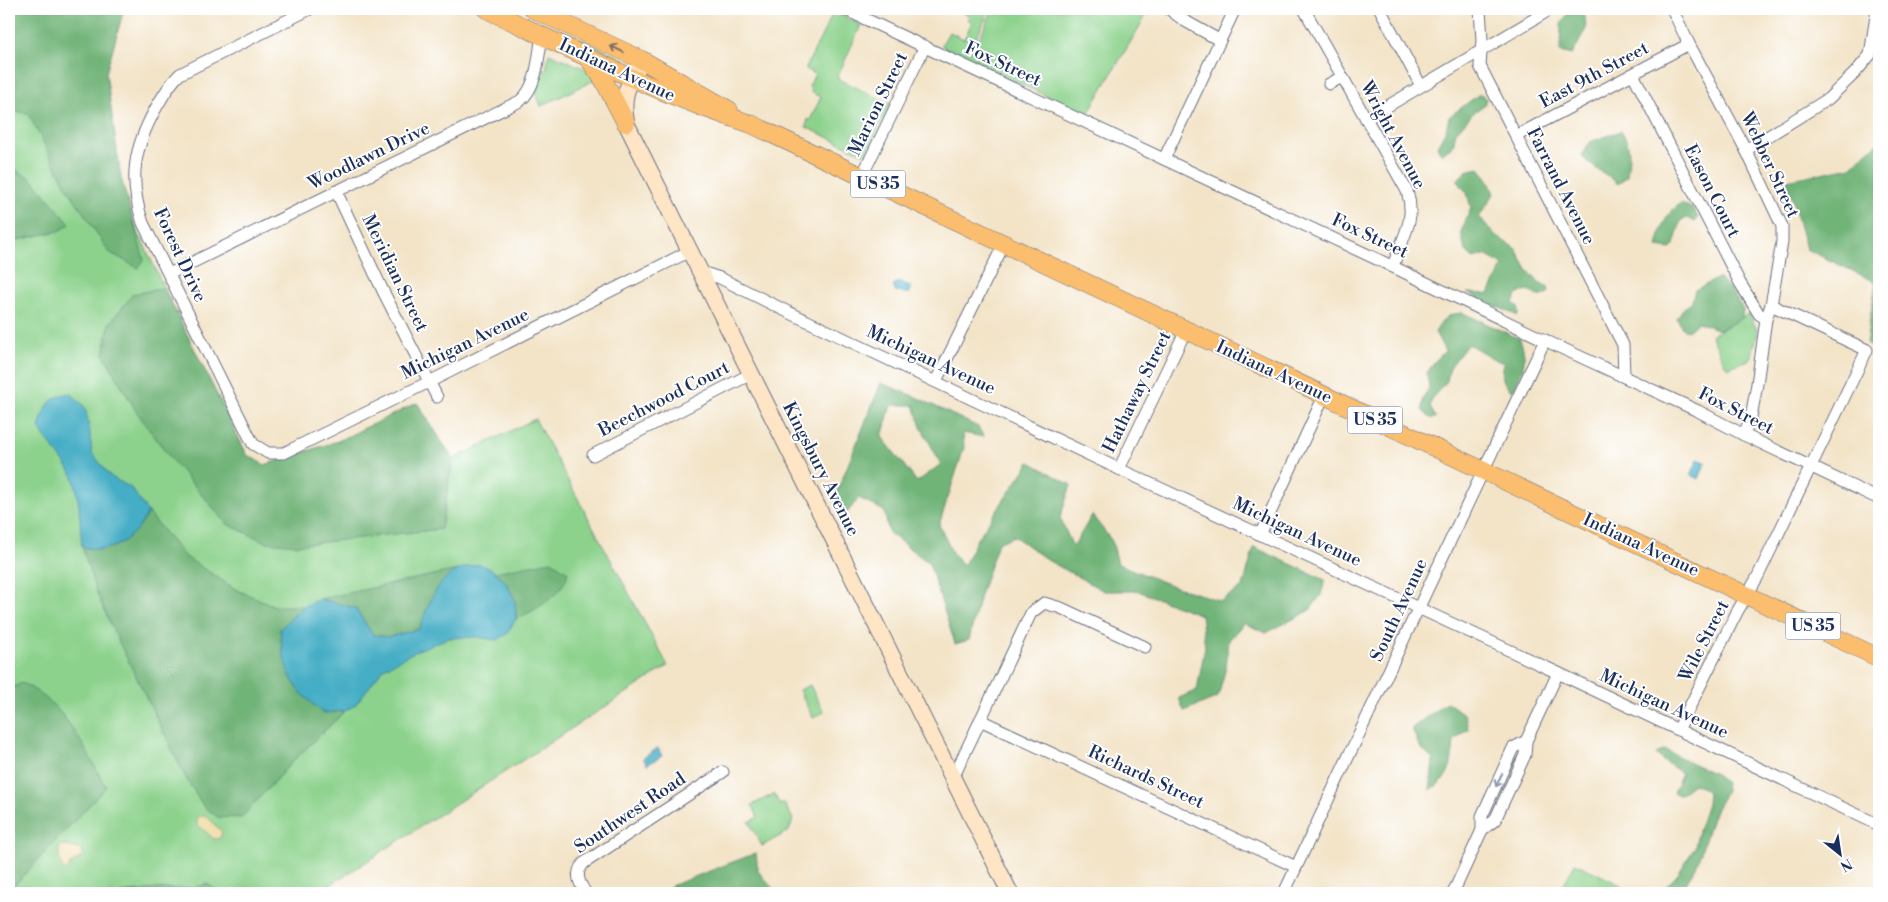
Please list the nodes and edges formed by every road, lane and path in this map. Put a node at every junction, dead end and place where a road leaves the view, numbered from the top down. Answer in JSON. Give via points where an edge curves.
{"nodes":[{"id":1,"x":310,"y":9,"type":"edge"},
{"id":2,"x":486,"y":9,"type":"edge"},
{"id":3,"x":844,"y":9,"type":"edge"},
{"id":4,"x":1169,"y":9,"type":"edge"},
{"id":5,"x":1235,"y":9,"type":"edge"},
{"id":6,"x":1304,"y":9,"type":"edge"},
{"id":7,"x":1380,"y":9,"type":"edge"},
{"id":8,"x":1480,"y":9,"type":"edge"},
{"id":9,"x":1551,"y":9,"type":"edge"},
{"id":10,"x":1672,"y":9,"type":"edge"},
{"id":11,"x":1877,"y":9,"type":"edge"},
{"id":12,"x":542,"y":11,"type":"edge"},
{"id":13,"x":542,"y":35,"type":"junction"},
{"id":14,"x":1219,"y":40,"type":"junction"},
{"id":15,"x":1689,"y":44,"type":"junction"},
{"id":16,"x":925,"y":46,"type":"junction"},
{"id":17,"x":1482,"y":49,"type":"junction"},
{"id":18,"x":589,"y":58,"type":"junction"},
{"id":19,"x":642,"y":60,"type":"junction"},
{"id":20,"x":1633,"y":74,"type":"junction"},
{"id":21,"x":1342,"y":77,"type":"junction"},
{"id":22,"x":632,"y":78,"type":"junction"},
{"id":23,"x":1329,"y":84,"type":"dead end"},
{"id":24,"x":1421,"y":86,"type":"junction"},
{"id":25,"x":1366,"y":119,"type":"junction"},
{"id":26,"x":626,"y":123,"type":"junction"},
{"id":27,"x":751,"y":124,"type":"junction"},
{"id":28,"x":1516,"y":136,"type":"junction"},
{"id":29,"x":1746,"y":150,"type":"junction"},
{"id":30,"x":1164,"y":159,"type":"junction"},
{"id":31,"x":862,"y":176,"type":"junction"},
{"id":32,"x":336,"y":191,"type":"junction"},
{"id":33,"x":1004,"y":244,"type":"junction"},
{"id":34,"x":690,"y":251,"type":"junction"},
{"id":35,"x":1393,"y":267,"type":"junction"},
{"id":36,"x":701,"y":272,"type":"junction"},
{"id":37,"x":169,"y":274,"type":"junction"},
{"id":38,"x":1771,"y":305,"type":"junction"},
{"id":39,"x":1766,"y":319,"type":"junction"},
{"id":40,"x":1186,"y":330,"type":"junction"},
{"id":41,"x":1545,"y":340,"type":"junction"},
{"id":42,"x":751,"y":374,"type":"junction"},
{"id":43,"x":1624,"y":377,"type":"junction"},
{"id":44,"x":430,"y":381,"type":"junction"},
{"id":45,"x":936,"y":381,"type":"junction"},
{"id":46,"x":1324,"y":396,"type":"junction"},
{"id":47,"x":437,"y":397,"type":"dead end"},
{"id":48,"x":1744,"y":435,"type":"junction"},
{"id":49,"x":253,"y":444,"type":"joint"},
{"id":50,"x":593,"y":454,"type":"dead end"},
{"id":51,"x":1810,"y":467,"type":"junction"},
{"id":52,"x":1119,"y":469,"type":"junction"},
{"id":53,"x":1483,"y":470,"type":"junction"},
{"id":54,"x":1879,"y":499,"type":"edge"},
{"id":55,"x":1260,"y":535,"type":"junction"},
{"id":56,"x":1748,"y":595,"type":"junction"},
{"id":57,"x":1420,"y":608,"type":"junction"},
{"id":58,"x":1145,"y":647,"type":"dead end"},
{"id":59,"x":1879,"y":658,"type":"edge"},
{"id":60,"x":1558,"y":673,"type":"junction"},
{"id":61,"x":980,"y":720,"type":"junction"},
{"id":62,"x":1678,"y":730,"type":"junction"},
{"id":63,"x":723,"y":772,"type":"dead end"},
{"id":64,"x":953,"y":778,"type":"junction"},
{"id":65,"x":1879,"y":825,"type":"edge"},
{"id":66,"x":1296,"y":867,"type":"junction"},
{"id":67,"x":586,"y":893,"type":"edge"},
{"id":68,"x":1010,"y":893,"type":"edge"},
{"id":69,"x":1284,"y":893,"type":"edge"},
{"id":70,"x":1453,"y":893,"type":"edge"}],
"edges":[{"from":1,"to":37,"type":"street","name":"Forest Drive","via":[[180,74],[167,88],[136,155],[134,173],[143,223]]},
{"from":2,"to":13,"type":"main road","name":"Indiana Avenue","number":"US 35"},
{"from":3,"to":16,"type":"street","name":"Fox Street"},
{"from":4,"to":14,"type":"street"},
{"from":5,"to":14,"type":"street"},
{"from":6,"to":21,"type":"street","name":"Wright Avenue"},
{"from":7,"to":24,"type":"street"},
{"from":8,"to":17,"type":"street","name":"Farrand Avenue"},
{"from":9,"to":17,"type":"street"},
{"from":10,"to":15,"type":"street","name":"Webber Street"},
{"from":11,"to":29,"type":"street","via":[[1870,55],[1855,73],[1828,99]]},
{"from":12,"to":13,"type":"street"},
{"from":19,"to":12,"type":"main road","name":"Indiana Avenue","number":"US 35","one_way":true},
{"from":13,"to":18,"type":"main road","name":"Indiana Avenue","number":"US 35"},
{"from":13,"to":32,"type":"street","name":"Woodlawn Drive","via":[[531,87],[520,101]]},
{"from":14,"to":30,"type":"street"},
{"from":15,"to":20,"type":"street","name":"East 9th Street"},
{"from":15,"to":29,"type":"street","name":"Webber Street"},
{"from":16,"to":30,"type":"street","name":"Fox Street"},
{"from":16,"to":31,"type":"street","name":"Marion Street"},
{"from":17,"to":24,"type":"street"},
{"from":17,"to":28,"type":"street","name":"Farrand Avenue","via":[[1480,66]]},
{"from":18,"to":22,"type":"main road","name":"Indiana Avenue","number":"US 35"},
{"from":18,"to":26,"type":"main road"},
{"from":19,"to":22,"type":"street","name":"Kingsbury Avenue"},
{"from":19,"to":27,"type":"main road","name":"Indiana Avenue","number":"US 35"},
{"from":20,"to":28,"type":"street","name":"East 9th Street"},
{"from":20,"to":39,"type":"street","name":"Eason Court","via":[[1740,283],[1759,314]]},
{"from":21,"to":23,"type":"street","name":"Wright Avenue"},
{"from":21,"to":25,"type":"street","name":"Wright Avenue"},
{"from":22,"to":26,"type":"street","name":"Kingsbury Avenue","via":[[623,106]]},
{"from":22,"to":27,"type":"main road","name":"Indiana Avenue","number":"US 35","via":[[710,111]]},
{"from":24,"to":25,"type":"street"},
{"from":25,"to":35,"type":"street","name":"Wright Avenue","via":[[1410,200],[1409,227]]},
{"from":26,"to":34,"type":"street","name":"Kingsbury Avenue"},
{"from":27,"to":31,"type":"main road","name":"Indiana Avenue","number":"US 35"},
{"from":28,"to":43,"type":"street","name":"Farrand Avenue","via":[[1623,345]]},
{"from":29,"to":38,"type":"street","name":"Webber Street","via":[[1782,226]]},
{"from":30,"to":35,"type":"street","name":"Fox Street"},
{"from":31,"to":33,"type":"main road","name":"Indiana Avenue","number":"US 35"},
{"from":32,"to":37,"type":"street","name":"Woodlawn Drive"},
{"from":32,"to":44,"type":"street","name":"Meridian Street"},
{"from":33,"to":40,"type":"main road","name":"Indiana Avenue","number":"US 35"},
{"from":33,"to":45,"type":"street"},
{"from":34,"to":36,"type":"street","name":"Kingsbury Avenue"},
{"from":34,"to":44,"type":"street","name":"Michigan Avenue"},
{"from":35,"to":41,"type":"street","name":"Fox Street"},
{"from":36,"to":42,"type":"street","name":"Kingsbury Avenue"},
{"from":36,"to":45,"type":"street","name":"Michigan Avenue","via":[[720,278]]},
{"from":37,"to":49,"type":"street","name":"Forest Drive"},
{"from":38,"to":39,"type":"street","name":"Webber Street"},
{"from":38,"to":51,"type":"street","via":[[1866,350]]},
{"from":39,"to":48,"type":"street","name":"Webber Street","via":[[1751,417]]},
{"from":40,"to":46,"type":"main road","name":"Indiana Avenue","number":"US 35"},
{"from":40,"to":52,"type":"street","name":"Hathaway Street"},
{"from":41,"to":43,"type":"street","name":"Fox Street"},
{"from":41,"to":53,"type":"street","name":"South Avenue"},
{"from":42,"to":50,"type":"street","name":"Beechwood Court"},
{"from":42,"to":64,"type":"street","name":"Kingsbury Avenue"},
{"from":43,"to":48,"type":"street","name":"Fox Street"},
{"from":44,"to":47,"type":"street","name":"Meridian Street"},
{"from":44,"to":49,"type":"street","name":"Michigan Avenue","via":[[284,453],[268,453]]},
{"from":45,"to":52,"type":"street","name":"Michigan Avenue"},
{"from":46,"to":53,"type":"main road","name":"Indiana Avenue","number":"US 35"},
{"from":46,"to":55,"type":"street"},
{"from":48,"to":51,"type":"street","name":"Fox Street"},
{"from":51,"to":54,"type":"street","name":"Fox Street"},
{"from":51,"to":56,"type":"street"},
{"from":52,"to":55,"type":"street","name":"Michigan Avenue"},
{"from":53,"to":56,"type":"main road","name":"Indiana Avenue","number":"US 35"},
{"from":53,"to":57,"type":"street","name":"South Avenue"},
{"from":55,"to":57,"type":"street","name":"Michigan Avenue"},
{"from":56,"to":59,"type":"main road","name":"Indiana Avenue","number":"US 35"},
{"from":56,"to":62,"type":"street","name":"Wile Street"},
{"from":57,"to":60,"type":"street","name":"Michigan Avenue"},
{"from":57,"to":66,"type":"street","name":"South Avenue"},
{"from":58,"to":61,"type":"street","via":[[1044,603],[1031,613]]},
{"from":60,"to":62,"type":"street","name":"Michigan Avenue"},
{"from":60,"to":70,"type":"street","via":[[1526,741],[1513,748],[1482,816],[1482,830]]},
{"from":61,"to":64,"type":"street"},
{"from":61,"to":66,"type":"street","name":"Richards Street"},
{"from":62,"to":65,"type":"street","name":"Michigan Avenue"},
{"from":63,"to":67,"type":"street","name":"Southwest Road","via":[[584,863],[578,877]]},
{"from":64,"to":68,"type":"street","name":"Kingsbury Avenue"},
{"from":66,"to":69,"type":"street","name":"South Avenue"}]}
